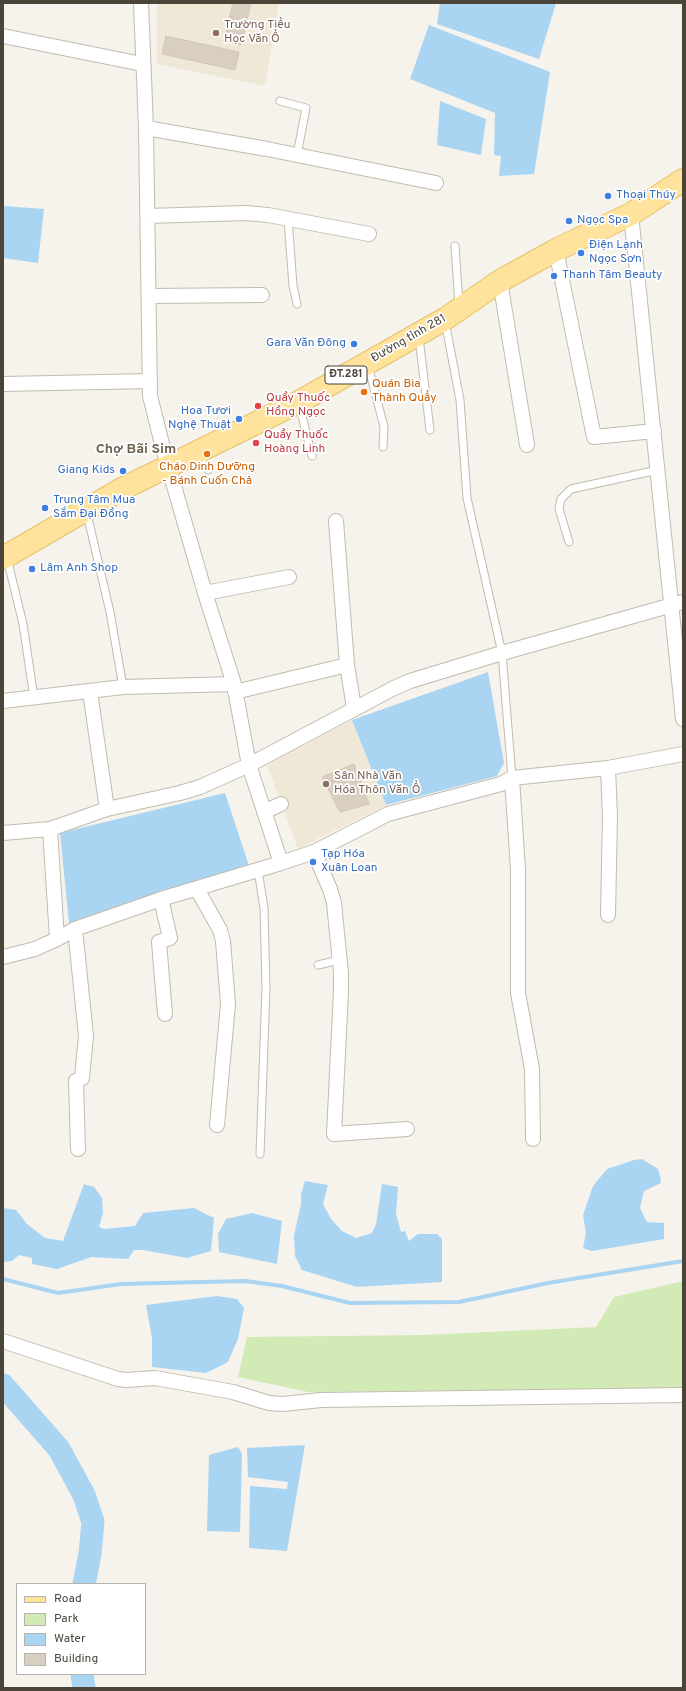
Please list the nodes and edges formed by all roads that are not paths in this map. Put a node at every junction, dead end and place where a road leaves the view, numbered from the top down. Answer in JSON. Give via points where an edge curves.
{"nodes":[{"id":1,"x":141,"y":3,"type":"edge"},
{"id":2,"x":3,"y":36,"type":"edge"},
{"id":3,"x":142,"y":64,"type":"junction"},
{"id":4,"x":280,"y":102,"type":"dead end"},
{"id":5,"x":146,"y":128,"type":"junction"},
{"id":6,"x":297,"y":154,"type":"junction"},
{"id":7,"x":683,"y":180,"type":"edge"},
{"id":8,"x":436,"y":183,"type":"dead end"},
{"id":9,"x":631,"y":214,"type":"junction"},
{"id":10,"x":148,"y":216,"type":"junction"},
{"id":11,"x":288,"y":219,"type":"junction"},
{"id":12,"x":369,"y":234,"type":"dead end"},
{"id":13,"x":455,"y":246,"type":"dead end"},
{"id":14,"x":556,"y":250,"type":"junction"},
{"id":15,"x":500,"y":281,"type":"junction"},
{"id":16,"x":262,"y":295,"type":"dead end"},
{"id":17,"x":149,"y":296,"type":"junction"},
{"id":18,"x":297,"y":304,"type":"dead end"},
{"id":19,"x":452,"y":314,"type":"junction"},
{"id":20,"x":418,"y":334,"type":"junction"},
{"id":21,"x":368,"y":363,"type":"junction"},
{"id":22,"x":150,"y":381,"type":"junction"},
{"id":23,"x":3,"y":384,"type":"edge"},
{"id":24,"x":299,"y":402,"type":"junction"},
{"id":25,"x":430,"y":430,"type":"dead end"},
{"id":26,"x":654,"y":430,"type":"junction"},
{"id":27,"x":527,"y":445,"type":"dead end"},
{"id":28,"x":383,"y":447,"type":"dead end"},
{"id":29,"x":196,"y":452,"type":"junction"},
{"id":30,"x":312,"y":456,"type":"dead end"},
{"id":31,"x":168,"y":466,"type":"junction"},
{"id":32,"x":208,"y":470,"type":"dead end"},
{"id":33,"x":658,"y":470,"type":"junction"},
{"id":34,"x":86,"y":510,"type":"junction"},
{"id":35,"x":336,"y":521,"type":"dead end"},
{"id":36,"x":569,"y":542,"type":"dead end"},
{"id":37,"x":5,"y":557,"type":"edge"},
{"id":38,"x":289,"y":578,"type":"dead end"},
{"id":39,"x":205,"y":593,"type":"junction"},
{"id":40,"x":678,"y":603,"type":"edge"},
{"id":41,"x":502,"y":653,"type":"junction"},
{"id":42,"x":347,"y":665,"type":"junction"},
{"id":43,"x":123,"y":687,"type":"junction"},
{"id":44,"x":234,"y":688,"type":"junction"},
{"id":45,"x":90,"y":692,"type":"junction"},
{"id":46,"x":34,"y":698,"type":"junction"},
{"id":47,"x":3,"y":701,"type":"edge"},
{"id":48,"x":354,"y":708,"type":"junction"},
{"id":49,"x":683,"y":719,"type":"edge"},
{"id":50,"x":683,"y":754,"type":"edge"},
{"id":51,"x":249,"y":765,"type":"junction"},
{"id":52,"x":608,"y":768,"type":"junction"},
{"id":53,"x":512,"y":778,"type":"junction"},
{"id":54,"x":281,"y":804,"type":"dead end"},
{"id":55,"x":106,"y":809,"type":"junction"},
{"id":56,"x":264,"y":812,"type":"junction"},
{"id":57,"x":50,"y":829,"type":"junction"},
{"id":58,"x":3,"y":833,"type":"edge"},
{"id":59,"x":314,"y":852,"type":"junction"},
{"id":60,"x":281,"y":863,"type":"junction"},
{"id":61,"x":258,"y":870,"type":"junction"},
{"id":62,"x":197,"y":889,"type":"junction"},
{"id":63,"x":160,"y":900,"type":"junction"},
{"id":64,"x":608,"y":914,"type":"dead end"},
{"id":65,"x":75,"y":929,"type":"junction"},
{"id":66,"x":57,"y":939,"type":"junction"},
{"id":67,"x":3,"y":957,"type":"edge"},
{"id":68,"x":340,"y":960,"type":"junction"},
{"id":69,"x":318,"y":965,"type":"dead end"},
{"id":70,"x":165,"y":1014,"type":"dead end"},
{"id":71,"x":217,"y":1125,"type":"dead end"},
{"id":72,"x":407,"y":1129,"type":"dead end"},
{"id":73,"x":533,"y":1138,"type":"dead end"},
{"id":74,"x":78,"y":1149,"type":"dead end"},
{"id":75,"x":260,"y":1154,"type":"dead end"},
{"id":76,"x":3,"y":1341,"type":"edge"},
{"id":77,"x":683,"y":1395,"type":"edge"}],
"edges":[{"from":1,"to":3,"type":"street"},
{"from":2,"to":3,"type":"street"},
{"from":3,"to":5,"type":"street"},
{"from":4,"to":6,"type":"lane","via":[[306,108]]},
{"from":5,"to":6,"type":"street"},
{"from":5,"to":10,"type":"street"},
{"from":6,"to":8,"type":"street"},
{"from":7,"to":9,"type":"main road","name":"Đường tỉnh 281","number":"ĐT.281"},
{"from":9,"to":14,"type":"main road","name":"Đường tỉnh 281","number":"ĐT.281"},
{"from":9,"to":26,"type":"street"},
{"from":10,"to":11,"type":"street","via":[[246,213]]},
{"from":10,"to":17,"type":"street"},
{"from":11,"to":12,"type":"street"},
{"from":11,"to":18,"type":"lane","via":[[293,286]]},
{"from":13,"to":19,"type":"lane"},
{"from":14,"to":15,"type":"main road","name":"Đường tỉnh 281","number":"ĐT.281"},
{"from":14,"to":26,"type":"street","via":[[594,437]]},
{"from":15,"to":19,"type":"main road","name":"Đường tỉnh 281","number":"ĐT.281"},
{"from":15,"to":27,"type":"street"},
{"from":16,"to":17,"type":"street"},
{"from":17,"to":22,"type":"street"},
{"from":19,"to":20,"type":"main road","name":"Đường tỉnh 281","number":"ĐT.281"},
{"from":19,"to":41,"type":"lane","via":[[467,498]]},
{"from":20,"to":21,"type":"main road","name":"Đường tỉnh 281","number":"ĐT.281"},
{"from":20,"to":25,"type":"lane"},
{"from":21,"to":24,"type":"main road","name":"Đường tỉnh 281","number":"ĐT.281"},
{"from":21,"to":28,"type":"lane","via":[[384,427]]},
{"from":22,"to":23,"type":"street"},
{"from":22,"to":31,"type":"street","via":[[150,396]]},
{"from":24,"to":29,"type":"main road","name":"Đường tỉnh 281","number":"ĐT.281"},
{"from":24,"to":30,"type":"lane"},
{"from":26,"to":33,"type":"street"},
{"from":29,"to":31,"type":"main road","name":"Đường tỉnh 281","number":"ĐT.281"},
{"from":29,"to":32,"type":"lane"},
{"from":31,"to":34,"type":"main road","name":"Đường tỉnh 281","number":"ĐT.281"},
{"from":31,"to":39,"type":"street"},
{"from":33,"to":36,"type":"lane","via":[[571,489],[561,498],[559,509]]},
{"from":33,"to":40,"type":"street"},
{"from":34,"to":37,"type":"main road","name":"Đường tỉnh 281","number":"ĐT.281"},
{"from":34,"to":43,"type":"lane","via":[[110,612]]},
{"from":35,"to":42,"type":"street"},
{"from":37,"to":46,"type":"lane","via":[[23,624]]},
{"from":38,"to":39,"type":"street"},
{"from":39,"to":44,"type":"street"},
{"from":40,"to":41,"type":"street"},
{"from":40,"to":49,"type":"street"},
{"from":41,"to":48,"type":"street","via":[[410,681]]},
{"from":41,"to":53,"type":"lane"},
{"from":42,"to":44,"type":"street"},
{"from":42,"to":48,"type":"street"},
{"from":43,"to":44,"type":"street"},
{"from":43,"to":45,"type":"street"},
{"from":44,"to":51,"type":"street"},
{"from":45,"to":46,"type":"street"},
{"from":45,"to":55,"type":"street"},
{"from":46,"to":47,"type":"street"},
{"from":48,"to":51,"type":"street"},
{"from":50,"to":52,"type":"street"},
{"from":51,"to":55,"type":"street","via":[[200,787]]},
{"from":51,"to":56,"type":"street"},
{"from":52,"to":53,"type":"street"},
{"from":52,"to":64,"type":"street"},
{"from":53,"to":59,"type":"street","via":[[501,784],[388,814]]},
{"from":53,"to":73,"type":"street","via":[[518,870],[518,993],[532,1069]]},
{"from":54,"to":56,"type":"street"},
{"from":55,"to":57,"type":"street"},
{"from":56,"to":60,"type":"street"},
{"from":57,"to":58,"type":"street"},
{"from":57,"to":66,"type":"street"},
{"from":59,"to":60,"type":"street"},
{"from":59,"to":68,"type":"street","via":[[334,903]]},
{"from":60,"to":61,"type":"street"},
{"from":61,"to":62,"type":"street"},
{"from":61,"to":75,"type":"lane","via":[[264,908],[266,988]]},
{"from":62,"to":63,"type":"street"},
{"from":62,"to":71,"type":"street","via":[[220,930],[223,941],[228,1020]]},
{"from":63,"to":65,"type":"street"},
{"from":63,"to":70,"type":"street","via":[[170,938],[159,942]]},
{"from":65,"to":66,"type":"street"},
{"from":65,"to":74,"type":"street","via":[[86,1036],[82,1078],[76,1081]]},
{"from":66,"to":67,"type":"street"},
{"from":68,"to":69,"type":"lane"},
{"from":68,"to":72,"type":"street","via":[[342,991],[334,1134]]},
{"from":76,"to":77,"type":"street","via":[[118,1379],[155,1378],[233,1392],[268,1403]]}]}
